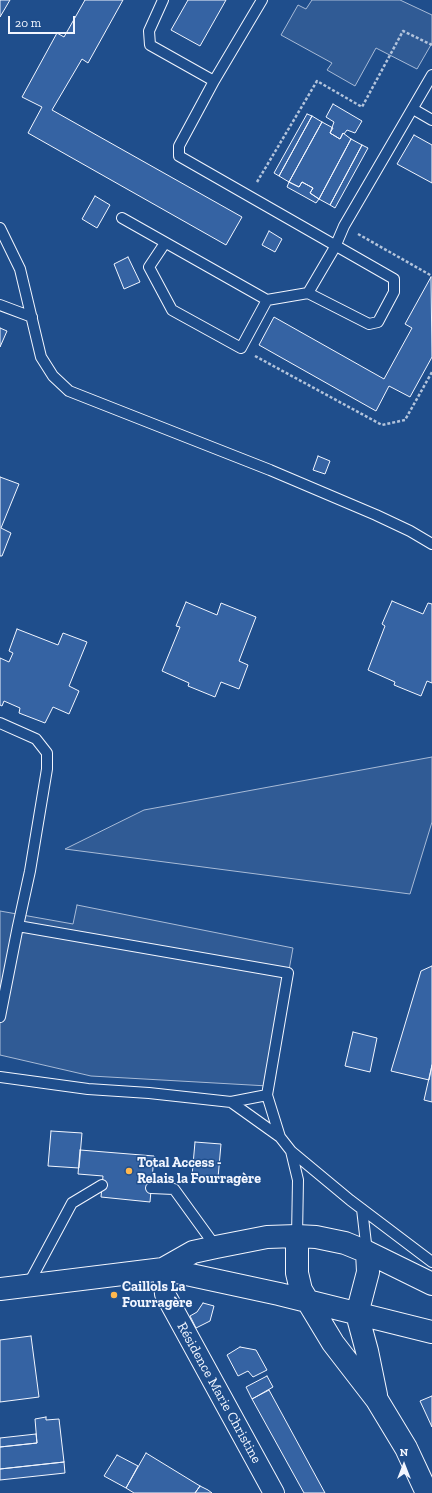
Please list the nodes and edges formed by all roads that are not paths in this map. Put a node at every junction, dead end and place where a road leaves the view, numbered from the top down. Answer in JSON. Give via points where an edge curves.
{"nodes":[{"id":1,"x":262,"y":0,"type":"edge"},
{"id":2,"x":160,"y":1,"type":"edge"},
{"id":3,"x":432,"y":75,"type":"edge"},
{"id":4,"x":214,"y":81,"type":"junction"},
{"id":5,"x":412,"y":109,"type":"junction"},
{"id":6,"x":432,"y":120,"type":"edge"},
{"id":7,"x":122,"y":218,"type":"dead end"},
{"id":8,"x":0,"y":228,"type":"edge"},
{"id":9,"x":165,"y":243,"type":"junction"},
{"id":10,"x":335,"y":246,"type":"junction"},
{"id":11,"x":308,"y":293,"type":"junction"},
{"id":12,"x":267,"y":300,"type":"junction"},
{"id":13,"x":0,"y":305,"type":"edge"},
{"id":14,"x":32,"y":317,"type":"junction"},
{"id":15,"x":432,"y":544,"type":"edge"},
{"id":16,"x":0,"y":723,"type":"edge"},
{"id":17,"x":18,"y":926,"type":"junction"},
{"id":18,"x":0,"y":1017,"type":"edge"},
{"id":19,"x":0,"y":1077,"type":"edge"},
{"id":20,"x":267,"y":1095,"type":"junction"},
{"id":21,"x":231,"y":1102,"type":"junction"},
{"id":22,"x":280,"y":1137,"type":"junction"},
{"id":23,"x":291,"y":1151,"type":"junction"},
{"id":24,"x":102,"y":1185,"type":"dead end"},
{"id":25,"x":151,"y":1188,"type":"dead end"},
{"id":26,"x":362,"y":1209,"type":"junction"},
{"id":27,"x":297,"y":1236,"type":"junction"},
{"id":28,"x":216,"y":1247,"type":"junction"},
{"id":29,"x":367,"y":1252,"type":"junction"},
{"id":30,"x":432,"y":1262,"type":"edge"},
{"id":31,"x":163,"y":1269,"type":"junction"},
{"id":32,"x":432,"y":1284,"type":"edge"},
{"id":33,"x":27,"y":1286,"type":"junction"},
{"id":34,"x":0,"y":1289,"type":"edge"},
{"id":35,"x":308,"y":1302,"type":"junction"},
{"id":36,"x":357,"y":1314,"type":"junction"},
{"id":37,"x":432,"y":1332,"type":"edge"},
{"id":38,"x":377,"y":1400,"type":"junction"},
{"id":39,"x":274,"y":1493,"type":"edge"},
{"id":40,"x":427,"y":1493,"type":"edge"}],
"edges":[{"from":1,"to":4,"type":"lane"},
{"from":2,"to":4,"type":"lane","via":[[149,31],[150,45]]},
{"from":3,"to":5,"type":"lane"},
{"from":4,"to":10,"type":"lane","via":[[179,146],[179,156]]},
{"from":5,"to":6,"type":"lane"},
{"from":5,"to":10,"type":"lane"},
{"from":7,"to":9,"type":"lane"},
{"from":8,"to":14,"type":"lane","via":[[20,269]]},
{"from":9,"to":12,"type":"lane"},
{"from":9,"to":12,"type":"lane","via":[[149,267],[172,310],[241,348]]},
{"from":10,"to":11,"type":"lane"},
{"from":10,"to":11,"type":"lane","via":[[394,279],[394,292],[378,322],[369,324]]},
{"from":11,"to":12,"type":"lane"},
{"from":13,"to":14,"type":"lane"},
{"from":14,"to":15,"type":"lane","via":[[41,357],[53,376],[69,391],[376,515]]},
{"from":16,"to":17,"type":"lane","via":[[36,739],[47,753],[47,769]]},
{"from":17,"to":18,"type":"lane"},
{"from":17,"to":20,"type":"lane","via":[[288,973]]},
{"from":19,"to":21,"type":"lane","via":[[88,1089]]},
{"from":20,"to":21,"type":"lane"},
{"from":20,"to":22,"type":"lane"},
{"from":21,"to":22,"type":"lane"},
{"from":22,"to":23,"type":"lane"},
{"from":23,"to":26,"type":"lane"},
{"from":23,"to":27,"type":"lane","via":[[298,1180]]},
{"from":24,"to":33,"type":"lane","via":[[72,1203]]},
{"from":25,"to":28,"type":"lane","via":[[174,1190]]},
{"from":26,"to":29,"type":"lane"},
{"from":26,"to":30,"type":"lane"},
{"from":27,"to":28,"type":"street","via":[[267,1237]]},
{"from":27,"to":29,"type":"street","via":[[345,1243]]},
{"from":27,"to":35,"type":"street","via":[[297,1273],[301,1290]]},
{"from":28,"to":31,"type":"street","via":[[194,1252]]},
{"from":29,"to":32,"type":"street"},
{"from":29,"to":36,"type":"street","via":[[368,1272]]},
{"from":31,"to":33,"type":"street"},
{"from":31,"to":35,"type":"street"},
{"from":31,"to":39,"type":"street","name":"Résidence Marie Christine","via":[[165,1294]]},
{"from":33,"to":34,"type":"street"},
{"from":35,"to":36,"type":"street"},
{"from":35,"to":38,"type":"street","via":[[333,1343]]},
{"from":36,"to":37,"type":"street"},
{"from":36,"to":38,"type":"street"},
{"from":38,"to":40,"type":"street","via":[[406,1448]]}]}
